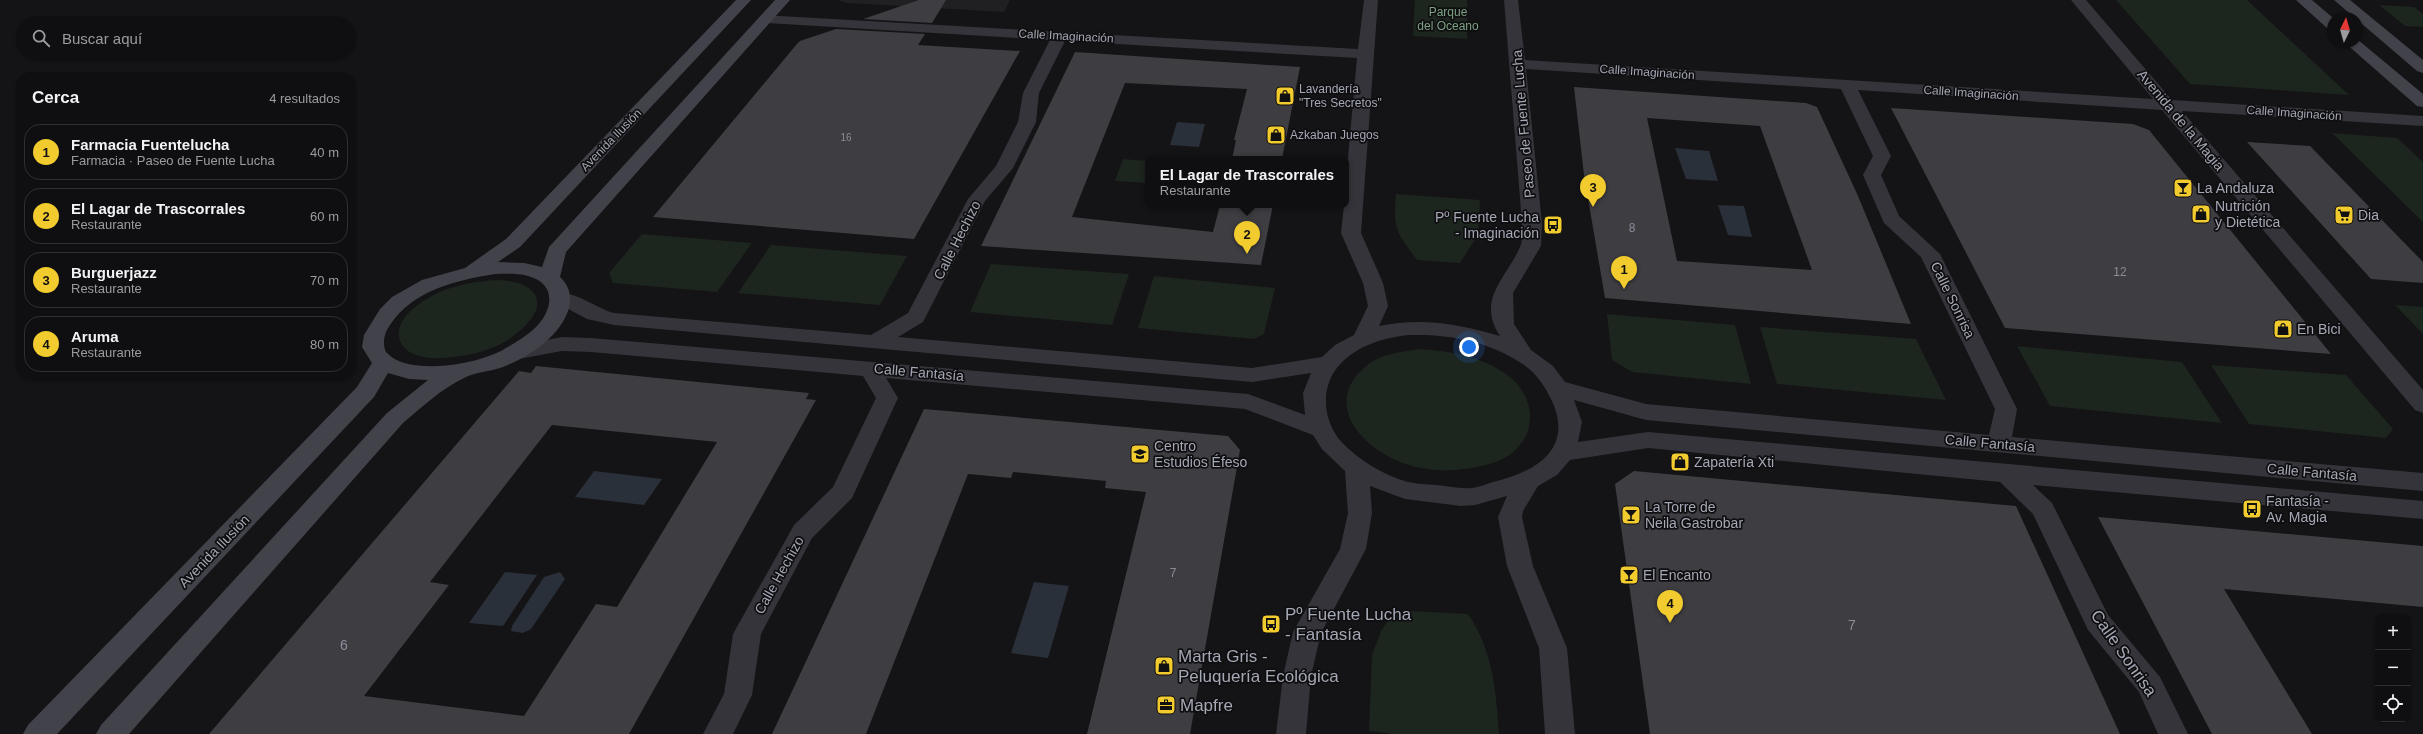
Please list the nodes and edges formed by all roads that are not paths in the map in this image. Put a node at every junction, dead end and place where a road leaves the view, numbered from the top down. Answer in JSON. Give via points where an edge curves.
{"nodes":[{"id":1,"x":744,"y":0,"type":"edge"},
{"id":2,"x":783,"y":0,"type":"edge"},
{"id":3,"x":1372,"y":0,"type":"edge"},
{"id":4,"x":1511,"y":0,"type":"edge"},
{"id":5,"x":2078,"y":0,"type":"edge"},
{"id":6,"x":2303,"y":0,"type":"edge"},
{"id":7,"x":2342,"y":0,"type":"edge"},
{"id":8,"x":767,"y":18,"type":"junction"},
{"id":9,"x":2327,"y":21,"type":"edge"},
{"id":10,"x":1060,"y":35,"type":"junction"},
{"id":11,"x":2359,"y":48,"type":"edge"},
{"id":12,"x":1365,"y":54,"type":"junction"},
{"id":13,"x":1518,"y":64,"type":"junction"},
{"id":14,"x":2423,"y":68,"type":"edge"},
{"id":15,"x":1847,"y":85,"type":"junction"},
{"id":16,"x":2423,"y":102,"type":"edge"},
{"id":17,"x":2168,"y":105,"type":"junction"},
{"id":18,"x":2423,"y":121,"type":"edge"},
{"id":19,"x":471,"y":271,"type":"junction"},
{"id":20,"x":550,"y":278,"type":"junction"},
{"id":21,"x":562,"y":298,"type":"junction"},
{"id":22,"x":1363,"y":338,"type":"junction"},
{"id":23,"x":874,"y":342,"type":"junction"},
{"id":24,"x":513,"y":353,"type":"junction"},
{"id":25,"x":1523,"y":354,"type":"junction"},
{"id":26,"x":383,"y":362,"type":"junction"},
{"id":27,"x":1327,"y":363,"type":"junction"},
{"id":28,"x":869,"y":368,"type":"junction"},
{"id":29,"x":459,"y":371,"type":"junction"},
{"id":30,"x":1559,"y":388,"type":"junction"},
{"id":31,"x":2423,"y":405,"type":"edge"},
{"id":32,"x":1320,"y":429,"type":"junction"},
{"id":33,"x":1999,"y":444,"type":"junction"},
{"id":34,"x":1562,"y":453,"type":"junction"},
{"id":35,"x":1357,"y":469,"type":"junction"},
{"id":36,"x":2007,"y":474,"type":"junction"},
{"id":37,"x":2423,"y":482,"type":"edge"},
{"id":38,"x":1528,"y":483,"type":"junction"},
{"id":39,"x":2423,"y":510,"type":"edge"},
{"id":40,"x":38,"y":734,"type":"edge"},
{"id":41,"x":111,"y":734,"type":"edge"},
{"id":42,"x":718,"y":734,"type":"edge"},
{"id":43,"x":1291,"y":734,"type":"edge"},
{"id":44,"x":1560,"y":734,"type":"edge"},
{"id":45,"x":2173,"y":734,"type":"edge"}],
"edges":[{"from":1,"to":19,"type":"main road","name":"Avenida Ilusión","via":[[513,243]]},
{"from":2,"to":8,"type":"main road"},
{"from":3,"to":12,"type":"street"},
{"from":4,"to":13,"type":"street","name":"Paseo de Fuente Lucha"},
{"from":5,"to":17,"type":"street","name":"Avenida de la Magia"},
{"from":6,"to":9,"type":"main road"},
{"from":7,"to":14,"type":"main road"},
{"from":8,"to":10,"type":"street","name":"Calle Imaginación"},
{"from":8,"to":20,"type":"main road","via":[[556,251]]},
{"from":10,"to":12,"type":"street","name":"Calle Imaginación"},
{"from":10,"to":23,"type":"street","name":"Calle Hechizo","via":[[1031,93],[1027,122],[1004,168],[977,199],[916,317]]},
{"from":11,"to":16,"type":"main road"},
{"from":12,"to":22,"type":"street","via":[[1351,233],[1373,282],[1378,306]]},
{"from":13,"to":15,"type":"street","name":"Calle Imaginación"},
{"from":13,"to":25,"type":"street","name":"Paseo de Fuente Lucha","via":[[1532,223],[1531,246],[1503,293],[1502,306],[1503,324]]},
{"from":15,"to":17,"type":"street","name":"Calle Imaginación"},
{"from":15,"to":33,"type":"street","name":"Calle Sonrisa","via":[[1882,156],[1872,175],[1891,219],[1930,254],[2006,409]]},
{"from":17,"to":18,"type":"street","name":"Calle Imaginación"},
{"from":17,"to":31,"type":"street","name":"Avenida de la Magia"},
{"from":19,"to":20,"type":"main road","via":[[517,268]]},
{"from":19,"to":26,"type":"main road","via":[[444,278],[419,289],[397,303],[382,319],[374,334],[374,349]]},
{"from":20,"to":21,"type":"main road","via":[[558,287]]},
{"from":21,"to":23,"type":"street","name":"Calle Fantasía","via":[[594,314],[614,319]]},
{"from":21,"to":24,"type":"main road","via":[[559,311],[550,326]]},
{"from":22,"to":25,"type":"street","via":[[1398,329],[1439,328],[1483,336]]},
{"from":22,"to":27,"type":"street","via":[[1344,348]]},
{"from":23,"to":27,"type":"street","name":"Calle Fantasía","via":[[1252,375]]},
{"from":24,"to":28,"type":"street","name":"Calle Fantasía","via":[[562,344],[591,345]]},
{"from":24,"to":29,"type":"main road","via":[[484,365]]},
{"from":25,"to":30,"type":"street","via":[[1544,370]]},
{"from":26,"to":29,"type":"main road","via":[[402,371],[428,374]]},
{"from":26,"to":40,"type":"main road","name":"Avenida Ilusión","via":[[366,392]]},
{"from":27,"to":32,"type":"street","via":[[1315,383],[1313,404]]},
{"from":28,"to":32,"type":"street","name":"Calle Fantasía","via":[[1248,402]]},
{"from":28,"to":42,"type":"street","name":"Calle Hechizo","via":[[887,398],[843,492],[803,532],[747,634],[738,695]]},
{"from":29,"to":41,"type":"main road","via":[[424,393],[395,418]]},
{"from":30,"to":33,"type":"street","name":"Calle Fantasía","via":[[1646,412]]},
{"from":30,"to":34,"type":"street","via":[[1571,423]]},
{"from":32,"to":35,"type":"street","via":[[1335,450]]},
{"from":33,"to":37,"type":"street","name":"Calle Fantasía"},
{"from":34,"to":36,"type":"street","name":"Calle Fantasía","via":[[1648,440]]},
{"from":34,"to":38,"type":"street","via":[[1549,468]]},
{"from":35,"to":38,"type":"street","via":[[1407,490],[1470,497]]},
{"from":35,"to":43,"type":"street","via":[[1360,513],[1353,549],[1307,632],[1297,676]]},
{"from":36,"to":39,"type":"street","name":"Calle Fantasía"},
{"from":36,"to":45,"type":"street","name":"Calle Sonrisa","via":[[2043,509],[2098,622],[2150,685]]},
{"from":38,"to":44,"type":"street","via":[[1510,517],[1520,566],[1553,648]]}]}
